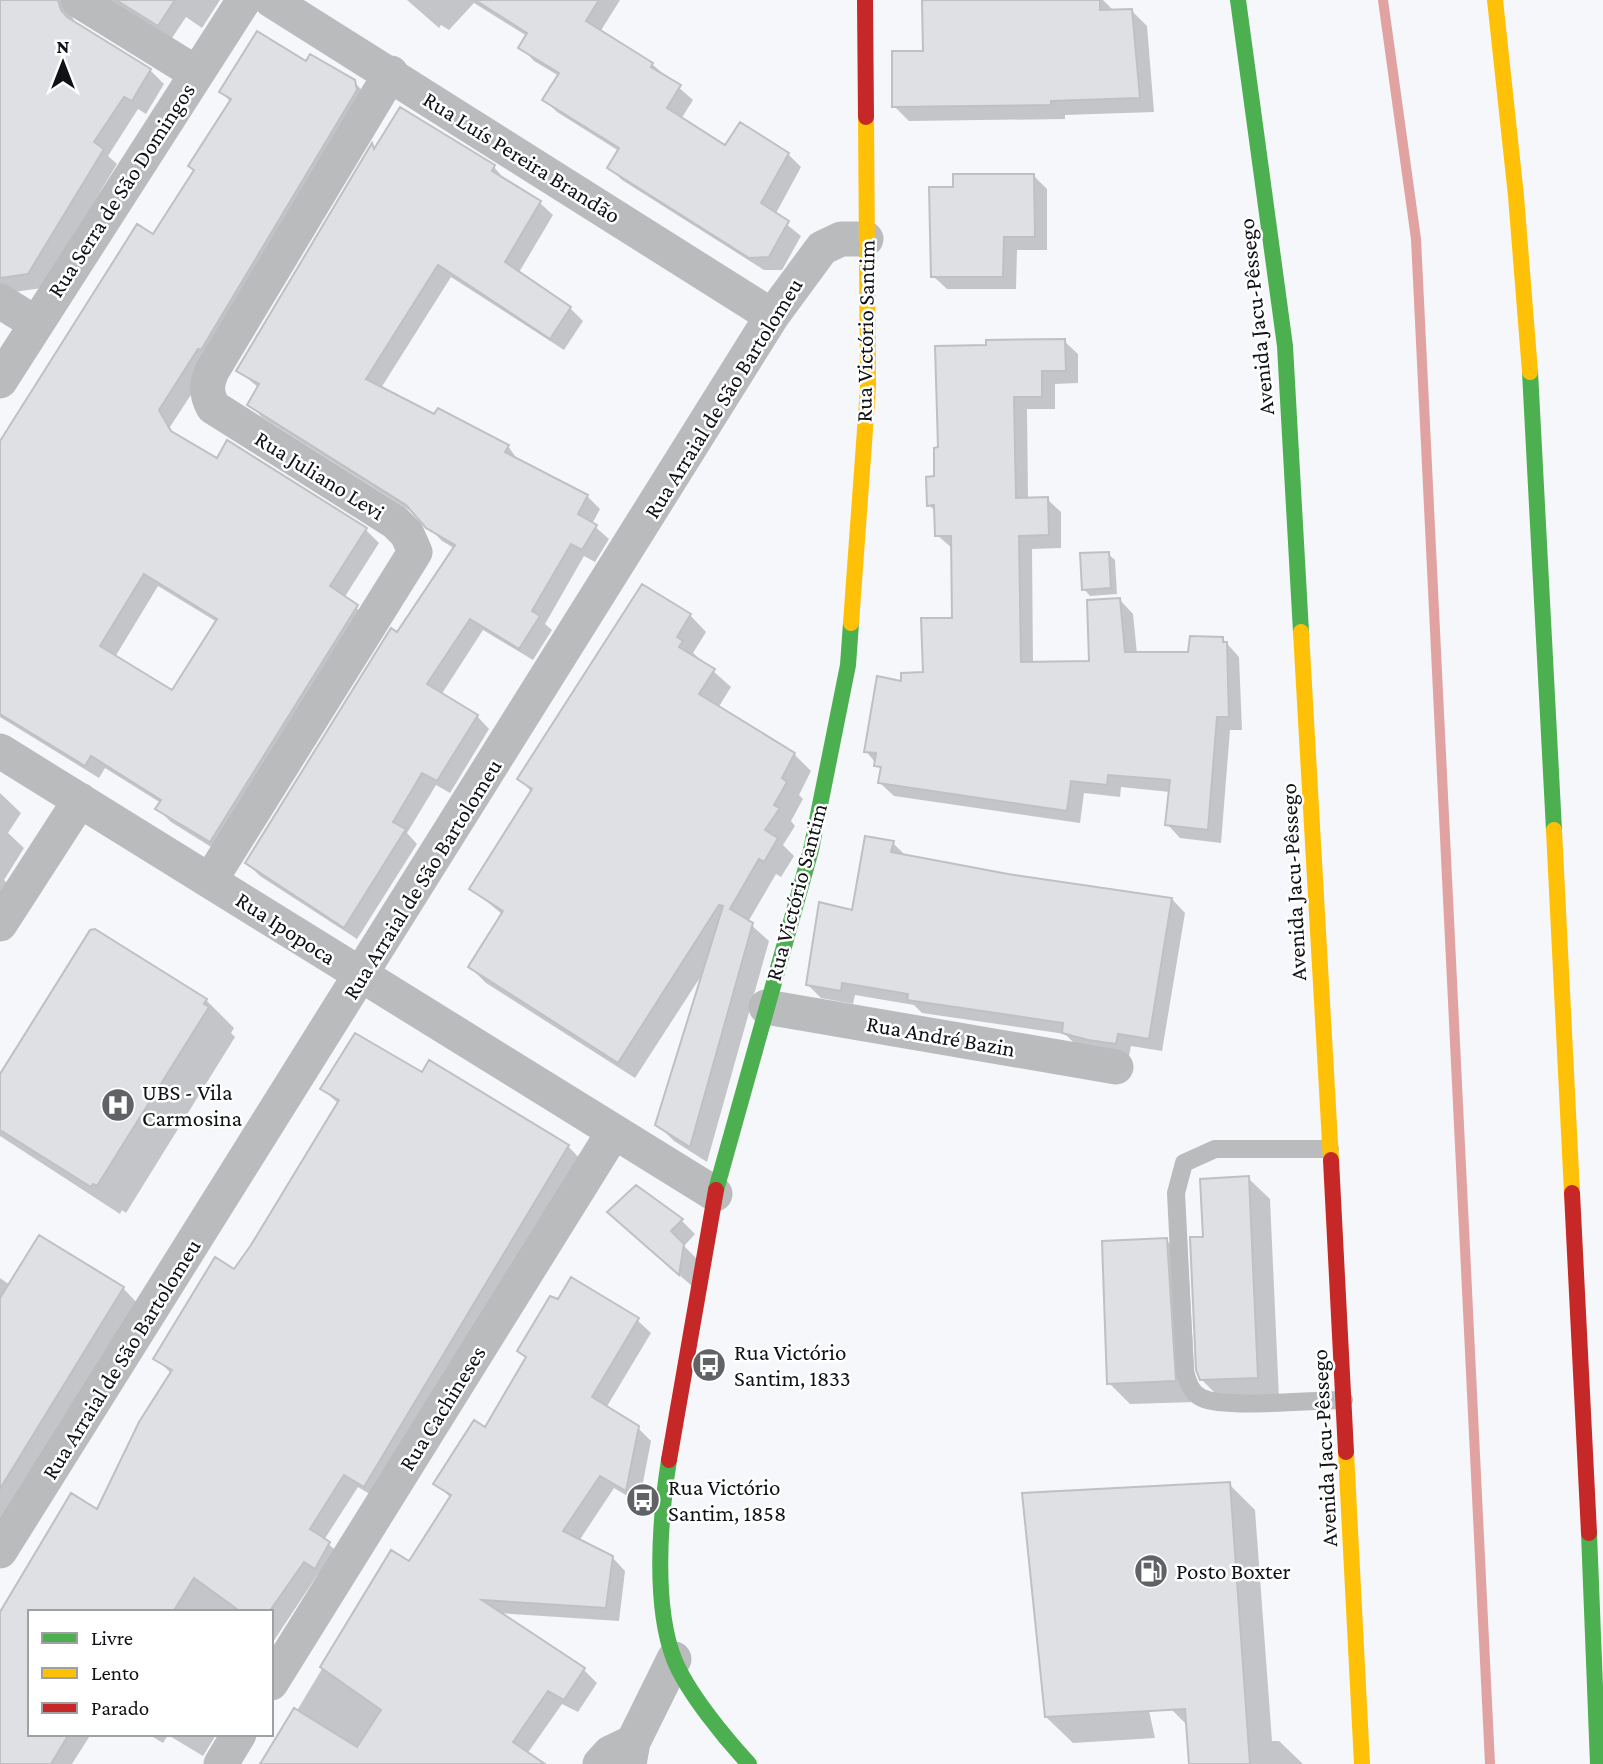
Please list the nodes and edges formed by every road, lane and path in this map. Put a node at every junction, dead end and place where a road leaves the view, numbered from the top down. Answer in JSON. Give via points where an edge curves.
{"nodes":[{"id":1,"x":78,"y":0,"type":"edge"},
{"id":2,"x":244,"y":0,"type":"edge"},
{"id":3,"x":271,"y":0,"type":"edge"},
{"id":4,"x":865,"y":0,"type":"edge"},
{"id":5,"x":1238,"y":0,"type":"edge"},
{"id":6,"x":1495,"y":0,"type":"edge"},
{"id":7,"x":196,"y":73,"type":"junction"},
{"id":8,"x":391,"y":73,"type":"junction"},
{"id":9,"x":866,"y":239,"type":"junction"},
{"id":10,"x":0,"y":301,"type":"edge"},
{"id":11,"x":772,"y":316,"type":"junction"},
{"id":12,"x":35,"y":323,"type":"junction"},
{"id":13,"x":0,"y":381,"type":"edge"},
{"id":14,"x":0,"y":751,"type":"edge"},
{"id":15,"x":80,"y":800,"type":"junction"},
{"id":16,"x":211,"y":879,"type":"junction"},
{"id":17,"x":0,"y":924,"type":"edge"},
{"id":18,"x":361,"y":976,"type":"junction"},
{"id":19,"x":766,"y":1007,"type":"junction"},
{"id":20,"x":1116,"y":1067,"type":"dead end"},
{"id":21,"x":612,"y":1133,"type":"junction"},
{"id":22,"x":1330,"y":1149,"type":"junction"},
{"id":23,"x":715,"y":1194,"type":"junction"},
{"id":24,"x":1344,"y":1400,"type":"junction"},
{"id":25,"x":0,"y":1551,"type":"edge"},
{"id":26,"x":674,"y":1659,"type":"junction"},
{"id":27,"x":273,"y":1680,"type":"edge"},
{"id":28,"x":238,"y":1736,"type":"edge"},
{"id":29,"x":631,"y":1753,"type":"edge"},
{"id":30,"x":221,"y":1764,"type":"edge"},
{"id":31,"x":600,"y":1764,"type":"edge"},
{"id":32,"x":749,"y":1764,"type":"edge"},
{"id":33,"x":1362,"y":1764,"type":"edge"},
{"id":34,"x":1598,"y":1764,"type":"edge"}],
"edges":[{"from":1,"to":7,"type":"street"},
{"from":2,"to":7,"type":"street","name":"Rua Serra de São Domingos"},
{"from":3,"to":8,"type":"street","name":"Rua Luís Pereira Brandão"},
{"from":4,"to":9,"type":"main road","name":"Rua Victório Santim"},
{"from":5,"to":22,"type":"main road","name":"Avenida Jacu-Pêssego","via":[[1285,346]]},
{"from":6,"to":34,"type":"main road","via":[[1509,104],[1537,500]]},
{"from":7,"to":12,"type":"street","name":"Rua Serra de São Domingos"},
{"from":8,"to":11,"type":"street","name":"Rua Luís Pereira Brandão"},
{"from":8,"to":16,"type":"street","name":"Rua Juliano Levi","via":[[212,371],[207,395],[213,407],[395,522],[415,552]]},
{"from":9,"to":11,"type":"street","name":"Rua Arraial de São Bartolomeu","via":[[841,239],[822,248]]},
{"from":9,"to":19,"type":"main road","name":"Rua Victório Santim","via":[[868,388],[848,665],[811,850]]},
{"from":10,"to":12,"type":"street"},
{"from":11,"to":18,"type":"street","name":"Rua Arraial de São Bartolomeu"},
{"from":12,"to":13,"type":"street","name":"Rua Serra de São Domingos"},
{"from":14,"to":15,"type":"street","name":"Rua Ipopoca"},
{"from":15,"to":16,"type":"street","name":"Rua Ipopoca"},
{"from":15,"to":17,"type":"street"},
{"from":16,"to":18,"type":"street","name":"Rua Ipopoca"},
{"from":18,"to":21,"type":"street","name":"Rua Ipopoca"},
{"from":18,"to":25,"type":"street","name":"Rua Arraial de São Bartolomeu"},
{"from":19,"to":20,"type":"street","name":"Rua André Bazin"},
{"from":19,"to":23,"type":"main road","name":"Rua Victório Santim"},
{"from":21,"to":23,"type":"street","name":"Rua Ipopoca"},
{"from":21,"to":27,"type":"street","name":"Rua Cachineses"},
{"from":22,"to":24,"type":"main road","name":"Avenida Jacu-Pêssego"},
{"from":22,"to":24,"type":"lane","via":[[1215,1149],[1184,1163],[1176,1194],[1185,1371],[1190,1388],[1202,1398],[1231,1402]]},
{"from":23,"to":26,"type":"main road","name":"Rua Victório Santim","via":[[663,1498],[661,1594]]},
{"from":24,"to":33,"type":"main road","name":"Avenida Jacu-Pêssego"},
{"from":26,"to":29,"type":"street"},
{"from":26,"to":32,"type":"main road","via":[[718,1730]]},
{"from":28,"to":30,"type":"street"},
{"from":29,"to":31,"type":"street","via":[[610,1754]]}]}
